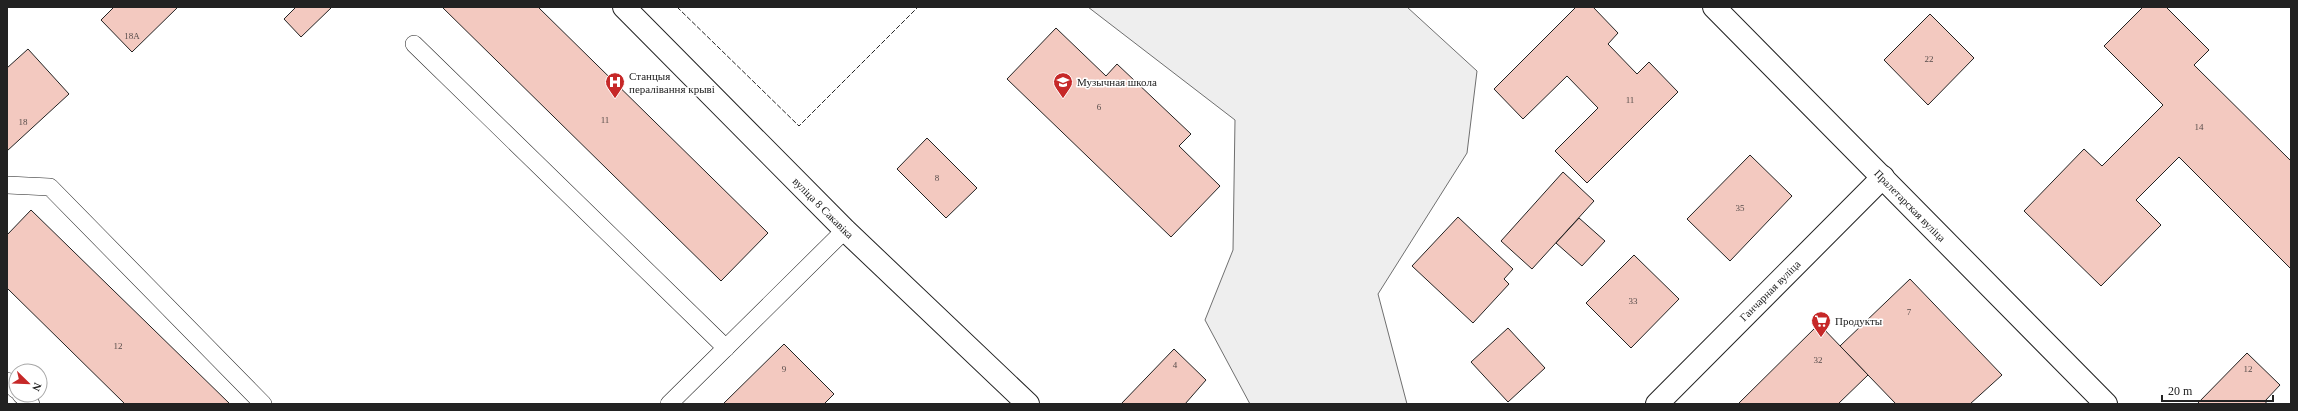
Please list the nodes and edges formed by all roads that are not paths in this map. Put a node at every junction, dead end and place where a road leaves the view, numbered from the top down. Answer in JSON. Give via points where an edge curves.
{"nodes":[{"id":1,"x":624,"y":7,"type":"edge"},
{"id":2,"x":1714,"y":7,"type":"edge"},
{"id":3,"x":414,"y":44,"type":"dead end"},
{"id":4,"x":1883,"y":178,"type":"junction"},
{"id":5,"x":7,"y":185,"type":"edge"},
{"id":6,"x":845,"y":230,"type":"junction"},
{"id":7,"x":726,"y":348,"type":"junction"},
{"id":8,"x":263,"y":404,"type":"edge"},
{"id":9,"x":669,"y":404,"type":"edge"},
{"id":10,"x":1028,"y":404,"type":"edge"},
{"id":11,"x":1657,"y":404,"type":"edge"},
{"id":12,"x":2106,"y":404,"type":"edge"}],
"edges":[{"from":1,"to":6,"type":"street","name":"вуліца 8 Сакавіка"},
{"from":2,"to":4,"type":"street","name":"Пралетарская вуліца"},
{"from":3,"to":7,"type":"lane"},
{"from":4,"to":11,"type":"street","name":"Ганчарная вуліца"},
{"from":4,"to":12,"type":"street","name":"Пралетарская вуліца"},
{"from":5,"to":8,"type":"lane","via":[[50,187]]},
{"from":6,"to":7,"type":"lane"},
{"from":6,"to":10,"type":"street","name":"вуліца 8 Сакавіка"},
{"from":7,"to":9,"type":"lane"}]}
